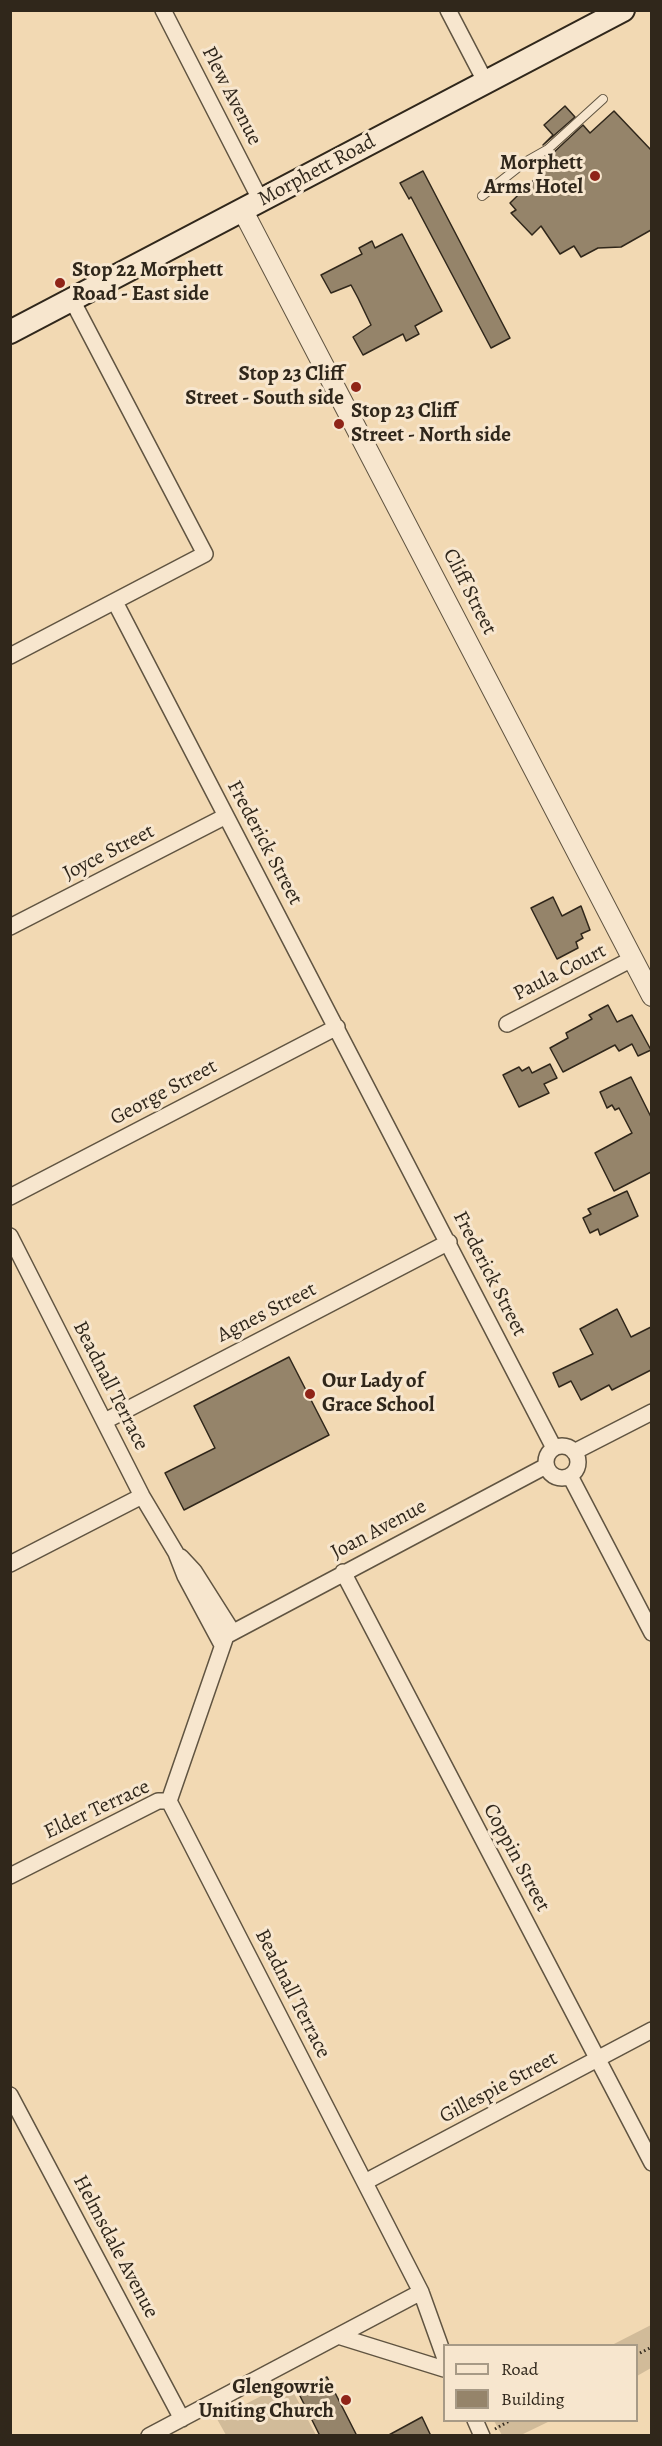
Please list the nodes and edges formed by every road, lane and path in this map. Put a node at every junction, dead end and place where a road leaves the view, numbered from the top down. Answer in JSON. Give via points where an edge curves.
{"nodes":[{"id":1,"x":163,"y":10,"type":"edge"},
{"id":2,"x":448,"y":10,"type":"edge"},
{"id":3,"x":623,"y":10,"type":"edge"},
{"id":4,"x":485,"y":81,"type":"junction"},
{"id":5,"x":603,"y":99,"type":"dead end"},
{"id":6,"x":482,"y":196,"type":"dead end"},
{"id":7,"x":252,"y":206,"type":"junction"},
{"id":8,"x":72,"y":300,"type":"junction"},
{"id":9,"x":10,"y":332,"type":"edge"},
{"id":10,"x":116,"y":602,"type":"junction"},
{"id":11,"x":10,"y":656,"type":"edge"},
{"id":12,"x":226,"y":816,"type":"junction"},
{"id":13,"x":10,"y":927,"type":"edge"},
{"id":14,"x":632,"y":959,"type":"junction"},
{"id":15,"x":651,"y":996,"type":"edge"},
{"id":16,"x":507,"y":1024,"type":"dead end"},
{"id":17,"x":337,"y":1027,"type":"junction"},
{"id":18,"x":10,"y":1197,"type":"edge"},
{"id":19,"x":449,"y":1242,"type":"junction"},
{"id":20,"x":13,"y":1246,"type":"edge"},
{"id":21,"x":651,"y":1412,"type":"edge"},
{"id":22,"x":105,"y":1421,"type":"junction"},
{"id":23,"x":554,"y":1448,"type":"junction"},
{"id":24,"x":574,"y":1452,"type":"junction"},
{"id":25,"x":546,"y":1466,"type":"junction"},
{"id":26,"x":570,"y":1476,"type":"junction"},
{"id":27,"x":142,"y":1496,"type":"junction"},
{"id":28,"x":176,"y":1553,"type":"junction"},
{"id":29,"x":10,"y":1564,"type":"edge"},
{"id":30,"x":343,"y":1572,"type":"junction"},
{"id":31,"x":232,"y":1631,"type":"junction"},
{"id":32,"x":651,"y":1633,"type":"edge"},
{"id":33,"x":222,"y":1645,"type":"junction"},
{"id":34,"x":169,"y":1801,"type":"junction"},
{"id":35,"x":10,"y":1876,"type":"edge"},
{"id":36,"x":651,"y":2030,"type":"edge"},
{"id":37,"x":598,"y":2059,"type":"junction"},
{"id":38,"x":10,"y":2094,"type":"edge"},
{"id":39,"x":651,"y":2163,"type":"edge"},
{"id":40,"x":365,"y":2182,"type":"junction"},
{"id":41,"x":421,"y":2292,"type":"junction"},
{"id":42,"x":338,"y":2336,"type":"junction"},
{"id":43,"x":443,"y":2353,"type":"edge"},
{"id":44,"x":443,"y":2368,"type":"edge"},
{"id":45,"x":182,"y":2419,"type":"junction"},
{"id":46,"x":476,"y":2422,"type":"edge"},
{"id":47,"x":509,"y":2422,"type":"edge"},
{"id":48,"x":487,"y":2433,"type":"edge"},
{"id":49,"x":148,"y":2436,"type":"edge"}],
"edges":[{"from":1,"to":7,"type":"street","name":"Plew Avenue"},
{"from":2,"to":4,"type":"street"},
{"from":3,"to":4,"type":"main road","name":"Morphett Road"},
{"from":4,"to":7,"type":"main road","name":"Morphett Road"},
{"from":5,"to":6,"type":"lane","via":[[548,149]]},
{"from":7,"to":8,"type":"main road","name":"Morphett Road"},
{"from":7,"to":14,"type":"street","name":"Cliff Street"},
{"from":8,"to":9,"type":"main road","name":"Morphett Road"},
{"from":8,"to":10,"type":"street","via":[[205,554]]},
{"from":10,"to":11,"type":"street"},
{"from":10,"to":12,"type":"street","name":"Frederick Street"},
{"from":12,"to":13,"type":"street","name":"Joyce Street"},
{"from":12,"to":17,"type":"street","name":"Frederick Street"},
{"from":14,"to":15,"type":"street","name":"Cliff Street"},
{"from":14,"to":16,"type":"street","name":"Paula Court"},
{"from":17,"to":18,"type":"street","name":"George Street"},
{"from":17,"to":19,"type":"street","name":"Frederick Street"},
{"from":19,"to":22,"type":"street","name":"Agnes Street"},
{"from":19,"to":23,"type":"street","name":"Frederick Street"},
{"from":20,"to":22,"type":"street","name":"Beadnall Terrace"},
{"from":21,"to":24,"type":"street"},
{"from":22,"to":27,"type":"street","name":"Beadnall Terrace"},
{"from":23,"to":24,"type":"street","via":[[565,1446]]},
{"from":23,"to":25,"type":"street","via":[[547,1456]]},
{"from":24,"to":26,"type":"street","via":[[578,1462]]},
{"from":25,"to":26,"type":"street","via":[[559,1478]]},
{"from":25,"to":30,"type":"street","name":"Joan Avenue"},
{"from":26,"to":32,"type":"street"},
{"from":27,"to":28,"type":"street","name":"Beadnall Terrace"},
{"from":27,"to":29,"type":"street"},
{"from":28,"to":31,"type":"street","name":"Beadnall Terrace","via":[[194,1570]]},
{"from":28,"to":33,"type":"street","name":"Beadnall Terrace"},
{"from":30,"to":31,"type":"street","name":"Joan Avenue"},
{"from":30,"to":37,"type":"street","name":"Coppin Street"},
{"from":31,"to":33,"type":"street"},
{"from":33,"to":34,"type":"street"},
{"from":34,"to":35,"type":"street","name":"Elder Terrace","via":[[158,1801]]},
{"from":34,"to":40,"type":"street","name":"Beadnall Terrace"},
{"from":36,"to":37,"type":"street","name":"Gillespie Street"},
{"from":37,"to":39,"type":"street","name":"Coppin Street"},
{"from":37,"to":40,"type":"street","name":"Gillespie Street"},
{"from":38,"to":45,"type":"street","name":"Helmsdale Avenue"},
{"from":40,"to":41,"type":"street","name":"Beadnall Terrace"},
{"from":41,"to":42,"type":"street"},
{"from":41,"to":43,"type":"street","name":"Beadnall Terrace"},
{"from":42,"to":44,"type":"street"},
{"from":42,"to":45,"type":"street"},
{"from":45,"to":49,"type":"street"},
{"from":46,"to":48,"type":"street"},
{"from":47,"to":48,"type":"path"}]}
